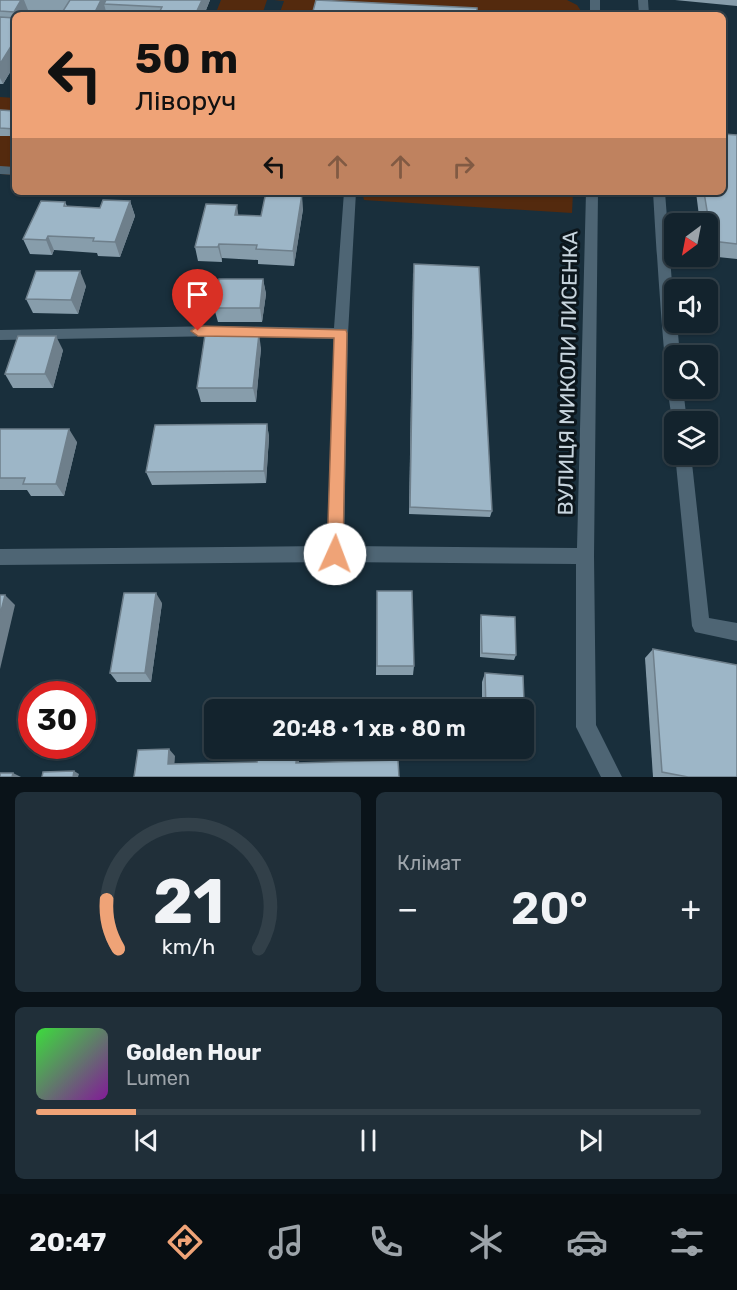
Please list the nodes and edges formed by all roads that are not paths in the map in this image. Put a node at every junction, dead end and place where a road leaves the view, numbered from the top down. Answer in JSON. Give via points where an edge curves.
{"nodes":[{"id":1,"x":350,"y":195,"type":"edge"},
{"id":2,"x":592,"y":195,"type":"edge"},
{"id":3,"x":659,"y":195,"type":"edge"},
{"id":4,"x":341,"y":333,"type":"junction"},
{"id":5,"x":0,"y":335,"type":"edge"},
{"id":6,"x":672,"y":345,"type":"edge"},
{"id":7,"x":683,"y":465,"type":"edge"},
{"id":8,"x":335,"y":554,"type":"junction"},
{"id":9,"x":585,"y":556,"type":"junction"},
{"id":10,"x":0,"y":557,"type":"edge"},
{"id":11,"x":737,"y":632,"type":"edge"},
{"id":12,"x":612,"y":777,"type":"edge"}],
"edges":[{"from":1,"to":4,"type":"street"},
{"from":2,"to":9,"type":"street","name":"ВУЛИЦЯ МИКОЛИ ЛИСЕНКА"},
{"from":3,"to":6,"type":"street"},
{"from":4,"to":5,"type":"street"},
{"from":4,"to":8,"type":"street"},
{"from":7,"to":11,"type":"street","via":[[701,626]]},
{"from":8,"to":9,"type":"street"},
{"from":8,"to":10,"type":"street"},
{"from":9,"to":12,"type":"street","name":"ВУЛИЦЯ МИКОЛИ ЛИСЕНКА","via":[[586,727]]}]}
